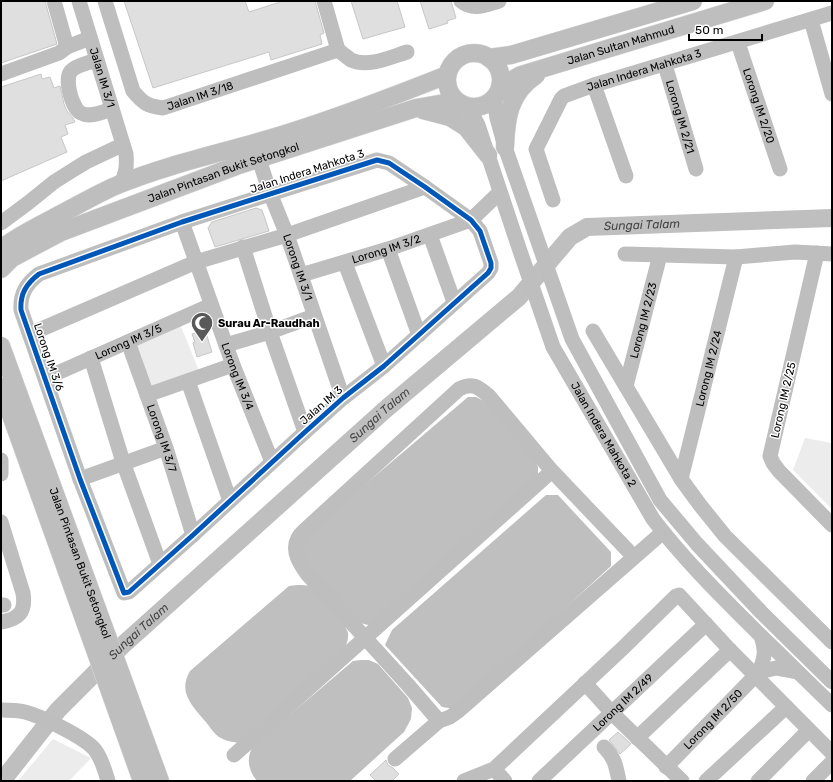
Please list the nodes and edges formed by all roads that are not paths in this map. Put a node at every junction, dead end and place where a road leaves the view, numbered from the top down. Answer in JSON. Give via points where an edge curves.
{"nodes":[{"id":1,"x":54,"y":1,"type":"edge"},
{"id":2,"x":80,"y":1,"type":"edge"},
{"id":3,"x":105,"y":1,"type":"edge"},
{"id":4,"x":324,"y":1,"type":"edge"},
{"id":5,"x":461,"y":1,"type":"edge"},
{"id":6,"x":498,"y":1,"type":"edge"},
{"id":7,"x":693,"y":1,"type":"edge"},
{"id":8,"x":765,"y":1,"type":"edge"},
{"id":9,"x":832,"y":13,"type":"edge"},
{"id":10,"x":811,"y":20,"type":"junction"},
{"id":11,"x":90,"y":38,"type":"junction"},
{"id":12,"x":738,"y":42,"type":"junction"},
{"id":13,"x":67,"y":47,"type":"junction"},
{"id":14,"x":338,"y":50,"type":"junction"},
{"id":15,"x":407,"y":52,"type":"dead end"},
{"id":16,"x":490,"y":58,"type":"junction"},
{"id":17,"x":96,"y":60,"type":"junction"},
{"id":18,"x":665,"y":65,"type":"junction"},
{"id":19,"x":546,"y":68,"type":"junction"},
{"id":20,"x":1,"y":74,"type":"edge"},
{"id":21,"x":447,"y":75,"type":"junction"},
{"id":22,"x":594,"y":85,"type":"junction"},
{"id":23,"x":498,"y":93,"type":"junction"},
{"id":24,"x":832,"y":94,"type":"edge"},
{"id":25,"x":462,"y":104,"type":"junction"},
{"id":26,"x":416,"y":108,"type":"junction"},
{"id":27,"x":111,"y":109,"type":"junction"},
{"id":28,"x":505,"y":147,"type":"junction"},
{"id":29,"x":124,"y":150,"type":"junction"},
{"id":30,"x":488,"y":155,"type":"junction"},
{"id":31,"x":259,"y":160,"type":"junction"},
{"id":32,"x":696,"y":168,"type":"dead end"},
{"id":33,"x":780,"y":168,"type":"dead end"},
{"id":34,"x":156,"y":171,"type":"junction"},
{"id":35,"x":626,"y":176,"type":"dead end"},
{"id":36,"x":121,"y":184,"type":"junction"},
{"id":37,"x":425,"y":187,"type":"junction"},
{"id":38,"x":500,"y":192,"type":"junction"},
{"id":39,"x":270,"y":193,"type":"junction"},
{"id":40,"x":554,"y":200,"type":"dead end"},
{"id":41,"x":471,"y":220,"type":"junction"},
{"id":42,"x":182,"y":222,"type":"junction"},
{"id":43,"x":1,"y":223,"type":"edge"},
{"id":44,"x":287,"y":235,"type":"junction"},
{"id":45,"x":430,"y":235,"type":"junction"},
{"id":46,"x":243,"y":247,"type":"junction"},
{"id":47,"x":1,"y":249,"type":"edge"},
{"id":48,"x":388,"y":249,"type":"junction"},
{"id":49,"x":825,"y":253,"type":"edge"},
{"id":50,"x":625,"y":254,"type":"dead end"},
{"id":51,"x":660,"y":255,"type":"junction"},
{"id":52,"x":736,"y":257,"type":"junction"},
{"id":53,"x":196,"y":262,"type":"junction"},
{"id":54,"x":345,"y":263,"type":"junction"},
{"id":55,"x":1,"y":269,"type":"edge"},
{"id":56,"x":301,"y":275,"type":"junction"},
{"id":57,"x":454,"y":302,"type":"junction"},
{"id":58,"x":211,"y":304,"type":"junction"},
{"id":59,"x":314,"y":316,"type":"junction"},
{"id":60,"x":593,"y":331,"type":"dead end"},
{"id":61,"x":270,"y":332,"type":"junction"},
{"id":62,"x":30,"y":334,"type":"junction"},
{"id":63,"x":419,"y":335,"type":"junction"},
{"id":64,"x":128,"y":342,"type":"junction"},
{"id":65,"x":1,"y":346,"type":"edge"},
{"id":66,"x":226,"y":346,"type":"junction"},
{"id":67,"x":91,"y":358,"type":"junction"},
{"id":68,"x":233,"y":364,"type":"junction"},
{"id":69,"x":384,"y":366,"type":"junction"},
{"id":70,"x":46,"y":378,"type":"junction"},
{"id":71,"x":188,"y":381,"type":"junction"},
{"id":72,"x":626,"y":386,"type":"junction"},
{"id":73,"x":1,"y":387,"type":"edge"},
{"id":74,"x":147,"y":395,"type":"junction"},
{"id":75,"x":343,"y":398,"type":"junction"},
{"id":76,"x":305,"y":432,"type":"junction"},
{"id":77,"x":166,"y":448,"type":"junction"},
{"id":78,"x":1,"y":460,"type":"edge"},
{"id":79,"x":123,"y":462,"type":"junction"},
{"id":80,"x":272,"y":462,"type":"junction"},
{"id":81,"x":552,"y":471,"type":"junction"},
{"id":82,"x":1,"y":474,"type":"edge"},
{"id":83,"x":80,"y":479,"type":"junction"},
{"id":84,"x":681,"y":479,"type":"junction"},
{"id":85,"x":230,"y":501,"type":"junction"},
{"id":86,"x":1,"y":522,"type":"edge"},
{"id":87,"x":832,"y":525,"type":"edge"},
{"id":88,"x":663,"y":532,"type":"junction"},
{"id":89,"x":193,"y":535,"type":"junction"},
{"id":90,"x":634,"y":557,"type":"junction"},
{"id":91,"x":160,"y":564,"type":"junction"},
{"id":92,"x":124,"y":593,"type":"joint"},
{"id":93,"x":1,"y":622,"type":"edge"},
{"id":94,"x":706,"y":624,"type":"junction"},
{"id":95,"x":97,"y":634,"type":"junction"},
{"id":96,"x":761,"y":636,"type":"junction"},
{"id":97,"x":364,"y":638,"type":"junction"},
{"id":98,"x":832,"y":642,"type":"edge"},
{"id":99,"x":730,"y":650,"type":"junction"},
{"id":100,"x":797,"y":672,"type":"junction"},
{"id":101,"x":757,"y":674,"type":"junction"},
{"id":102,"x":832,"y":682,"type":"edge"},
{"id":103,"x":585,"y":683,"type":"junction"},
{"id":104,"x":116,"y":687,"type":"junction"},
{"id":105,"x":832,"y":705,"type":"edge"},
{"id":106,"x":786,"y":707,"type":"junction"},
{"id":107,"x":1,"y":710,"type":"edge"},
{"id":108,"x":612,"y":713,"type":"junction"},
{"id":109,"x":439,"y":721,"type":"junction"},
{"id":110,"x":809,"y":730,"type":"junction"},
{"id":111,"x":637,"y":738,"type":"junction"},
{"id":112,"x":604,"y":746,"type":"dead end"},
{"id":113,"x":832,"y":753,"type":"edge"},
{"id":114,"x":234,"y":755,"type":"dead end"},
{"id":115,"x":395,"y":759,"type":"dead end"},
{"id":116,"x":832,"y":762,"type":"edge"},
{"id":117,"x":666,"y":767,"type":"junction"},
{"id":118,"x":494,"y":769,"type":"junction"},
{"id":119,"x":108,"y":781,"type":"edge"},
{"id":120,"x":142,"y":781,"type":"edge"},
{"id":121,"x":160,"y":781,"type":"edge"},
{"id":122,"x":464,"y":781,"type":"edge"},
{"id":123,"x":505,"y":781,"type":"edge"},
{"id":124,"x":539,"y":781,"type":"edge"},
{"id":125,"x":619,"y":781,"type":"edge"},
{"id":126,"x":682,"y":781,"type":"edge"},
{"id":127,"x":706,"y":781,"type":"edge"},
{"id":128,"x":758,"y":781,"type":"edge"},
{"id":129,"x":813,"y":781,"type":"edge"}],
"edges":[{"from":1,"to":13,"type":"street"},
{"from":2,"to":11,"type":"street","name":"Jalan IM 3/1"},
{"from":3,"to":14,"type":"street","name":"Jalan IM 3/18","via":[[133,91],[141,101],[151,107],[163,108]]},
{"from":4,"to":14,"type":"street"},
{"from":5,"to":6,"type":"street","via":[[472,7]]},
{"from":7,"to":16,"type":"main road","name":"Jalan Sultan Mahmud","via":[[511,55]]},
{"from":8,"to":19,"type":"main road","name":"Jalan Sultan Mahmud"},
{"from":9,"to":10,"type":"street","name":"Jalan Indera Mahkota 3"},
{"from":10,"to":12,"type":"street","name":"Jalan Indera Mahkota 3"},
{"from":10,"to":24,"type":"street"},
{"from":11,"to":13,"type":"street"},
{"from":11,"to":17,"type":"street","name":"Jalan IM 3/1"},
{"from":12,"to":18,"type":"street","name":"Jalan Indera Mahkota 3"},
{"from":12,"to":33,"type":"street","name":"Lorong IM 2/20"},
{"from":13,"to":20,"type":"street","via":[[59,53]]},
{"from":14,"to":15,"type":"street","via":[[352,60],[361,62],[374,62]]},
{"from":16,"to":21,"type":"main road","via":[[481,54],[464,55],[450,66]]},
{"from":16,"to":23,"type":"main road","via":[[500,70]]},
{"from":17,"to":27,"type":"street","name":"Jalan IM 3/1"},
{"from":17,"to":27,"type":"street","via":[[73,68],[67,78],[70,93],[82,114],[90,115]]},
{"from":18,"to":22,"type":"street","name":"Jalan Indera Mahkota 3"},
{"from":18,"to":32,"type":"street","name":"Lorong IM 2/21"},
{"from":19,"to":23,"type":"main road","name":"Jalan Sultan Mahmud","via":[[521,75]]},
{"from":19,"to":28,"type":"main road","via":[[518,91],[509,108]]},
{"from":21,"to":25,"type":"main road","via":[[450,94]]},
{"from":21,"to":34,"type":"main road","name":"Jalan Pintasan Bukit Setongkol","via":[[295,131]]},
{"from":22,"to":35,"type":"street"},
{"from":22,"to":40,"type":"street","name":"Jalan Indera Mahkota 3","via":[[561,99],[536,148]]},
{"from":23,"to":25,"type":"main road","via":[[487,105],[478,108]]},
{"from":23,"to":28,"type":"street","name":"Jalan Indera Mahkota 2","via":[[497,118]]},
{"from":25,"to":26,"type":"main road","name":"Jalan Pintasan Bukit Setongkol"},
{"from":25,"to":30,"type":"street","name":"Jalan Indera Mahkota 2","via":[[478,125]]},
{"from":26,"to":30,"type":"main road","via":[[450,117],[466,127]]},
{"from":26,"to":31,"type":"main road","name":"Jalan Pintasan Bukit Setongkol"},
{"from":27,"to":29,"type":"street","name":"Jalan IM 3/1"},
{"from":28,"to":102,"type":"street","name":"Jalan Indera Mahkota 2","via":[[572,339],[660,500],[761,612]]},
{"from":29,"to":34,"type":"street","via":[[136,164]]},
{"from":29,"to":36,"type":"street","name":"Jalan IM 3/1","via":[[127,167]]},
{"from":29,"to":43,"type":"street","via":[[86,162],[72,170]]},
{"from":30,"to":38,"type":"street","name":"Jalan Indera Mahkota 2"},
{"from":31,"to":39,"type":"street","name":"Lorong IM 3/1"},
{"from":31,"to":55,"type":"main road","name":"Jalan Pintasan Bukit Setongkol","via":[[236,166],[61,232],[12,258]]},
{"from":34,"to":36,"type":"main road","name":"Jalan Pintasan Bukit Setongkol"},
{"from":36,"to":47,"type":"main road","name":"Jalan Pintasan Bukit Setongkol","via":[[40,225]]},
{"from":37,"to":39,"type":"street","name":"Jalan Indera Mahkota 3","via":[[389,163],[377,160]]},
{"from":37,"to":41,"type":"street","name":"Jalan Indera Mahkota 3"},
{"from":37,"to":44,"type":"street"},
{"from":38,"to":41,"type":"street"},
{"from":38,"to":88,"type":"street","name":"Jalan Indera Mahkota 2","via":[[553,347]]},
{"from":39,"to":42,"type":"street","name":"Jalan Indera Mahkota 3"},
{"from":39,"to":44,"type":"street","name":"Lorong IM 3/1"},
{"from":41,"to":45,"type":"street","name":"Lorong IM 3/2"},
{"from":41,"to":57,"type":"street","name":"Jalan IM 3","via":[[480,231],[491,268]]},
{"from":42,"to":53,"type":"street","name":"Lorong IM 3/4"},
{"from":42,"to":62,"type":"street","name":"Lorong IM 3/6","via":[[39,274],[25,288],[21,302],[21,310]]},
{"from":44,"to":46,"type":"street"},
{"from":44,"to":56,"type":"street","name":"Lorong IM 3/1"},
{"from":45,"to":48,"type":"street","name":"Lorong IM 3/2"},
{"from":45,"to":57,"type":"street"},
{"from":46,"to":53,"type":"street"},
{"from":46,"to":61,"type":"street"},
{"from":48,"to":54,"type":"street","name":"Lorong IM 3/2"},
{"from":48,"to":63,"type":"street"},
{"from":49,"to":52,"type":"street","via":[[795,252]]},
{"from":49,"to":87,"type":"street","name":"Lorong IM 2/25","via":[[770,456],[779,472]]},
{"from":50,"to":51,"type":"street"},
{"from":51,"to":52,"type":"street"},
{"from":51,"to":72,"type":"street","name":"Lorong IM 2/23"},
{"from":52,"to":84,"type":"street","name":"Lorong IM 2/24"},
{"from":53,"to":58,"type":"street","name":"Lorong IM 3/4"},
{"from":53,"to":62,"type":"street"},
{"from":54,"to":56,"type":"street","name":"Lorong IM 3/2"},
{"from":54,"to":69,"type":"street"},
{"from":56,"to":59,"type":"street","name":"Lorong IM 3/1"},
{"from":57,"to":63,"type":"street","name":"Jalan IM 3"},
{"from":58,"to":64,"type":"street","name":"Lorong IM 3/5"},
{"from":58,"to":66,"type":"street","name":"Lorong IM 3/4"},
{"from":59,"to":61,"type":"street"},
{"from":59,"to":75,"type":"street","name":"Lorong IM 3/1"},
{"from":60,"to":72,"type":"street"},
{"from":61,"to":66,"type":"street"},
{"from":61,"to":76,"type":"street"},
{"from":62,"to":70,"type":"street","name":"Lorong IM 3/6"},
{"from":63,"to":69,"type":"street","name":"Jalan IM 3"},
{"from":64,"to":67,"type":"street","name":"Lorong IM 3/5"},
{"from":64,"to":74,"type":"street","name":"Lorong IM 3/7"},
{"from":65,"to":95,"type":"main road","name":"Jalan Pintasan Bukit Setongkol"},
{"from":66,"to":68,"type":"street","name":"Lorong IM 3/4"},
{"from":67,"to":70,"type":"street","name":"Lorong IM 3/5"},
{"from":67,"to":79,"type":"street"},
{"from":68,"to":71,"type":"street"},
{"from":68,"to":80,"type":"street","name":"Lorong IM 3/4"},
{"from":69,"to":75,"type":"street","name":"Jalan IM 3"},
{"from":70,"to":83,"type":"street","name":"Lorong IM 3/6"},
{"from":71,"to":74,"type":"street"},
{"from":71,"to":85,"type":"street"},
{"from":72,"to":84,"type":"street"},
{"from":73,"to":95,"type":"main road","name":"Jalan Pintasan Bukit Setongkol"},
{"from":74,"to":77,"type":"street","name":"Lorong IM 3/7"},
{"from":75,"to":76,"type":"street","name":"Jalan IM 3"},
{"from":76,"to":80,"type":"street","name":"Jalan IM 3"},
{"from":77,"to":79,"type":"street"},
{"from":77,"to":89,"type":"street","name":"Lorong IM 3/7"},
{"from":78,"to":82,"type":"street"},
{"from":79,"to":83,"type":"street"},
{"from":79,"to":91,"type":"street"},
{"from":80,"to":85,"type":"street","name":"Jalan IM 3"},
{"from":81,"to":90,"type":"street"},
{"from":81,"to":97,"type":"street"},
{"from":81,"to":97,"type":"street","via":[[489,396],[477,386],[466,386],[459,390],[298,538],[296,549],[299,562]]},
{"from":83,"to":92,"type":"street","name":"Lorong IM 3/6"},
{"from":84,"to":98,"type":"street","via":[[725,536]]},
{"from":85,"to":89,"type":"street","name":"Jalan IM 3"},
{"from":86,"to":93,"type":"street","via":[[23,593],[24,604],[22,612],[15,618]]},
{"from":88,"to":90,"type":"street"},
{"from":88,"to":96,"type":"street","name":"Jalan Indera Mahkota 2"},
{"from":89,"to":91,"type":"street","name":"Jalan IM 3"},
{"from":90,"to":109,"type":"street","via":[[457,712]]},
{"from":91,"to":92,"type":"street","name":"Jalan IM 3"},
{"from":94,"to":99,"type":"street"},
{"from":94,"to":103,"type":"street","via":[[679,595],[676,596]]},
{"from":94,"to":108,"type":"street","name":"Lorong IM 2/49"},
{"from":95,"to":104,"type":"main road","name":"Jalan Pintasan Bukit Setongkol"},
{"from":96,"to":100,"type":"street","name":"Jalan Indera Mahkota 2"},
{"from":96,"to":101,"type":"street","via":[[765,655]]},
{"from":97,"to":109,"type":"street"},
{"from":97,"to":114,"type":"street"},
{"from":99,"to":101,"type":"street"},
{"from":99,"to":111,"type":"street"},
{"from":100,"to":101,"type":"street","via":[[776,668]]},
{"from":100,"to":105,"type":"street","name":"Jalan Indera Mahkota 2"},
{"from":101,"to":106,"type":"street"},
{"from":101,"to":117,"type":"street","name":"Lorong IM 2/50"},
{"from":103,"to":108,"type":"street"},
{"from":103,"to":118,"type":"street"},
{"from":104,"to":120,"type":"main road","name":"Jalan Pintasan Bukit Setongkol"},
{"from":104,"to":121,"type":"main road","name":"Jalan Pintasan Bukit Setongkol"},
{"from":106,"to":110,"type":"street"},
{"from":106,"to":127,"type":"street"},
{"from":107,"to":119,"type":"street","via":[[13,710],[38,717],[85,741],[101,760]]},
{"from":108,"to":111,"type":"street"},
{"from":108,"to":124,"type":"street","name":"Lorong IM 2/49"},
{"from":109,"to":115,"type":"street"},
{"from":110,"to":113,"type":"street"},
{"from":110,"to":128,"type":"street"},
{"from":111,"to":117,"type":"street"},
{"from":112,"to":125,"type":"street","via":[[612,755]]},
{"from":116,"to":129,"type":"street"},
{"from":117,"to":126,"type":"street"},
{"from":118,"to":122,"type":"street"},
{"from":118,"to":123,"type":"street"}]}
